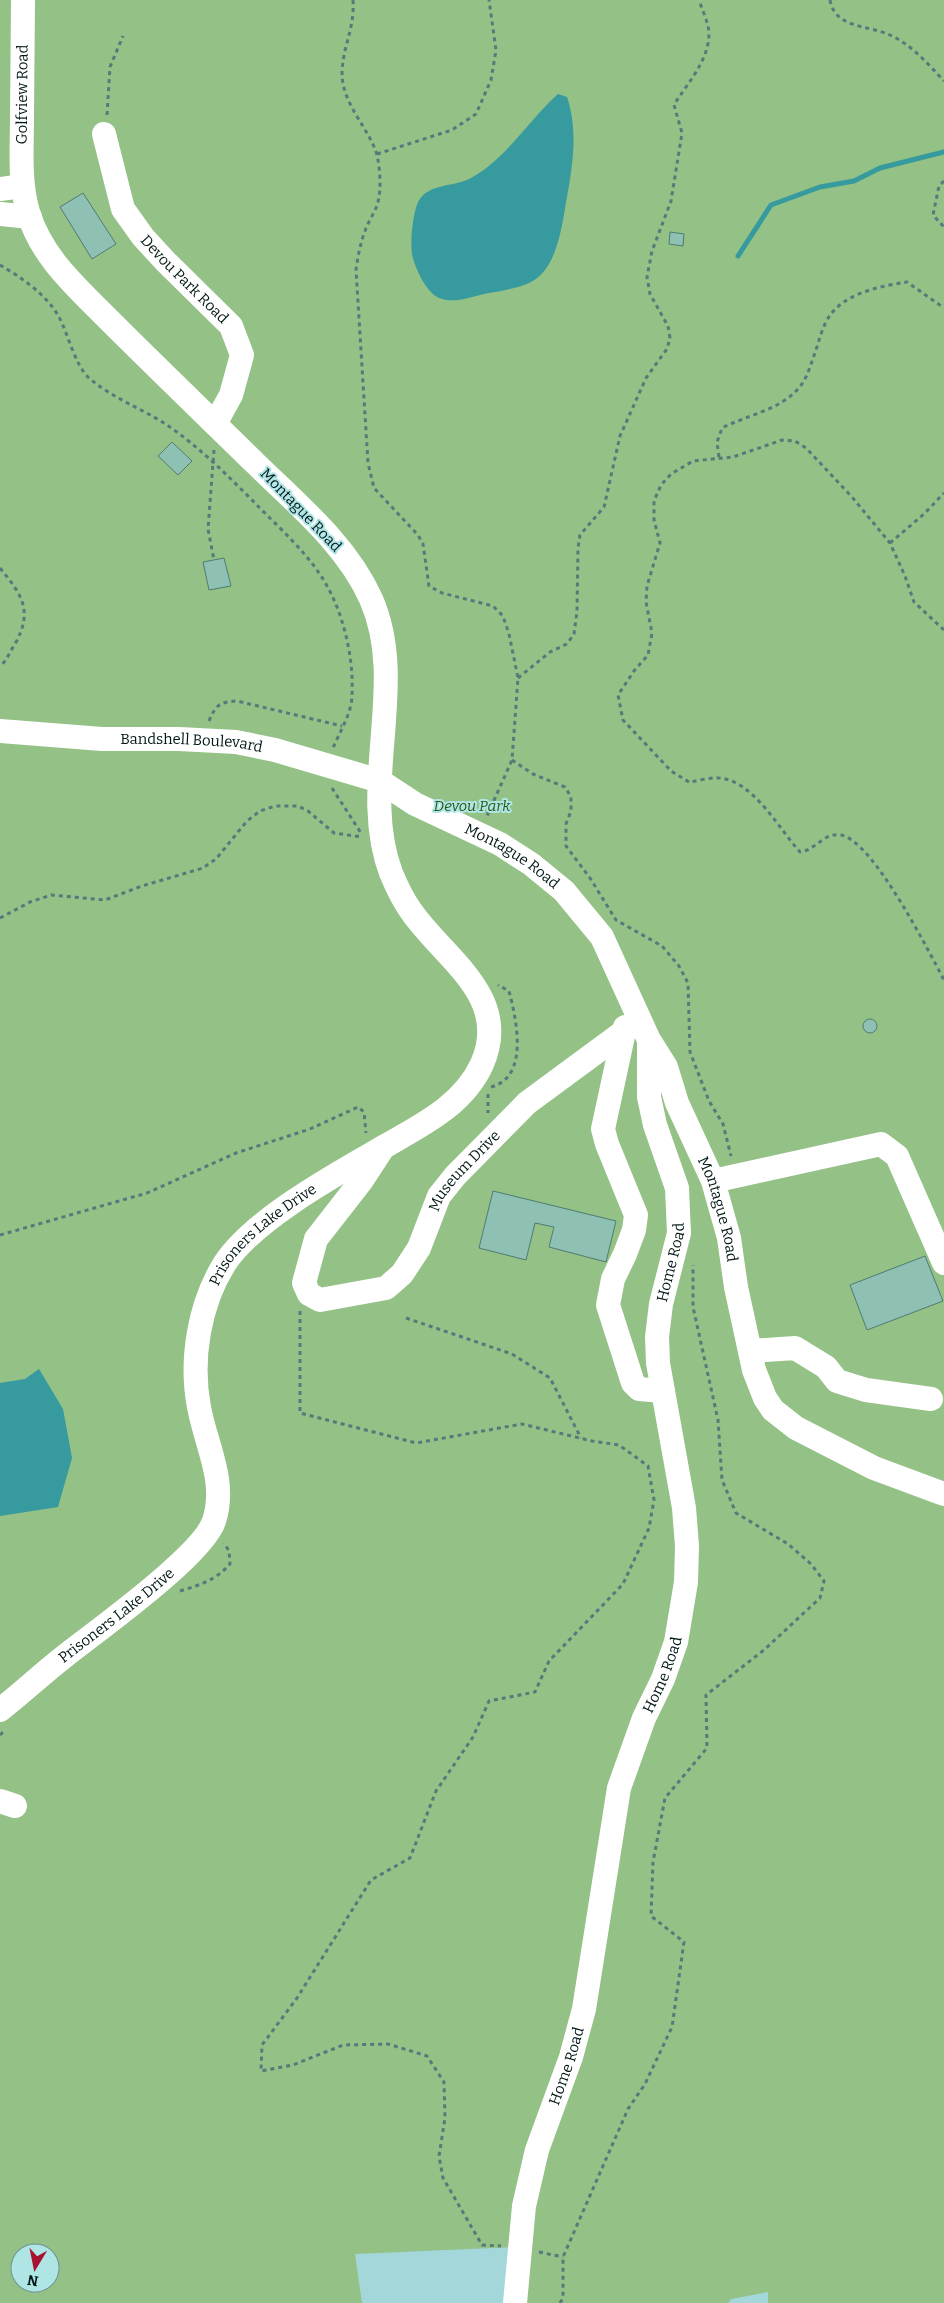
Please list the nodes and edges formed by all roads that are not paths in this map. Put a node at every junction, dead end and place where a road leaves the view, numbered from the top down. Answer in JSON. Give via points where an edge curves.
{"nodes":[{"id":1,"x":23,"y":0,"type":"edge"},
{"id":2,"x":104,"y":134,"type":"road end"},
{"id":3,"x":11,"y":187,"type":"edge"},
{"id":4,"x":0,"y":214,"type":"edge"},
{"id":5,"x":30,"y":217,"type":"junction"},
{"id":6,"x":215,"y":424,"type":"junction"},
{"id":7,"x":0,"y":731,"type":"edge"},
{"id":8,"x":380,"y":781,"type":"junction"},
{"id":9,"x":630,"y":998,"type":"junction"},
{"id":10,"x":622,"y":1033,"type":"junction"},
{"id":11,"x":649,"y":1040,"type":"junction"},
{"id":12,"x":362,"y":1170,"type":"junction"},
{"id":13,"x":723,"y":1179,"type":"junction"},
{"id":14,"x":944,"y":1263,"type":"edge"},
{"id":15,"x":750,"y":1351,"type":"junction"},
{"id":16,"x":663,"y":1391,"type":"junction"},
{"id":17,"x":931,"y":1399,"type":"dead end"},
{"id":18,"x":944,"y":1494,"type":"edge"},
{"id":19,"x":0,"y":1710,"type":"edge"},
{"id":20,"x":515,"y":2303,"type":"edge"}],
"edges":[{"from":1,"to":3,"type":"street","name":"Golfview Road"},
{"from":2,"to":6,"type":"street","name":"Devou Park Road","via":[[123,209],[142,236],[231,326],[242,355],[231,395]]},
{"from":3,"to":5,"type":"street","name":"Montague Road"},
{"from":4,"to":5,"type":"street"},
{"from":5,"to":6,"type":"street","name":"Montague Road","via":[[45,251],[59,269]]},
{"from":6,"to":8,"type":"street","name":"Montague Road","via":[[300,506],[345,555],[374,604],[386,668]]},
{"from":7,"to":8,"type":"street","name":"Bandshell Boulevard","via":[[102,739],[236,742],[284,752]]},
{"from":8,"to":9,"type":"street","name":"Montague Road","via":[[422,808],[473,830],[531,864],[564,890],[602,937]]},
{"from":8,"to":12,"type":"street","name":"Prisoners Lake Drive","via":[[380,832],[392,875],[410,910],[477,989],[488,1013],[490,1027],[486,1055],[464,1094],[427,1123],[384,1147]]},
{"from":9,"to":10,"type":"street","via":[[628,1019]]},
{"from":9,"to":11,"type":"street","name":"Montague Road"},
{"from":10,"to":12,"type":"street","name":"Museum Drive","via":[[527,1103],[455,1176],[439,1196],[418,1248],[402,1274],[392,1283],[386,1288],[312,1292],[316,1239]]},
{"from":10,"to":16,"type":"street","via":[[603,1129],[636,1215],[634,1230],[613,1279],[608,1305],[633,1383],[639,1389]]},
{"from":11,"to":13,"type":"street","name":"Montague Road","via":[[666,1067],[677,1103]]},
{"from":11,"to":16,"type":"street","name":"Home Road","via":[[649,1097],[655,1125],[678,1188],[679,1234],[661,1304],[657,1337]]},
{"from":12,"to":19,"type":"street","name":"Prisoners Lake Drive","via":[[316,1188],[246,1238],[224,1265],[210,1294],[198,1338],[195,1370],[199,1407],[218,1475],[219,1495],[208,1535],[196,1550]]},
{"from":13,"to":14,"type":"street","via":[[881,1144],[897,1156]]},
{"from":13,"to":15,"type":"street","name":"Montague Road","via":[[736,1287]]},
{"from":15,"to":17,"type":"street","via":[[795,1348],[826,1367],[837,1381],[866,1390]]},
{"from":15,"to":18,"type":"street","name":"Montague Road","via":[[765,1398],[796,1428],[874,1468]]},
{"from":16,"to":20,"type":"street","name":"Home Road","via":[[684,1508],[687,1546],[682,1616],[666,1670],[644,1718],[620,1788],[584,2009],[571,2057],[538,2150],[524,2206]]}]}
